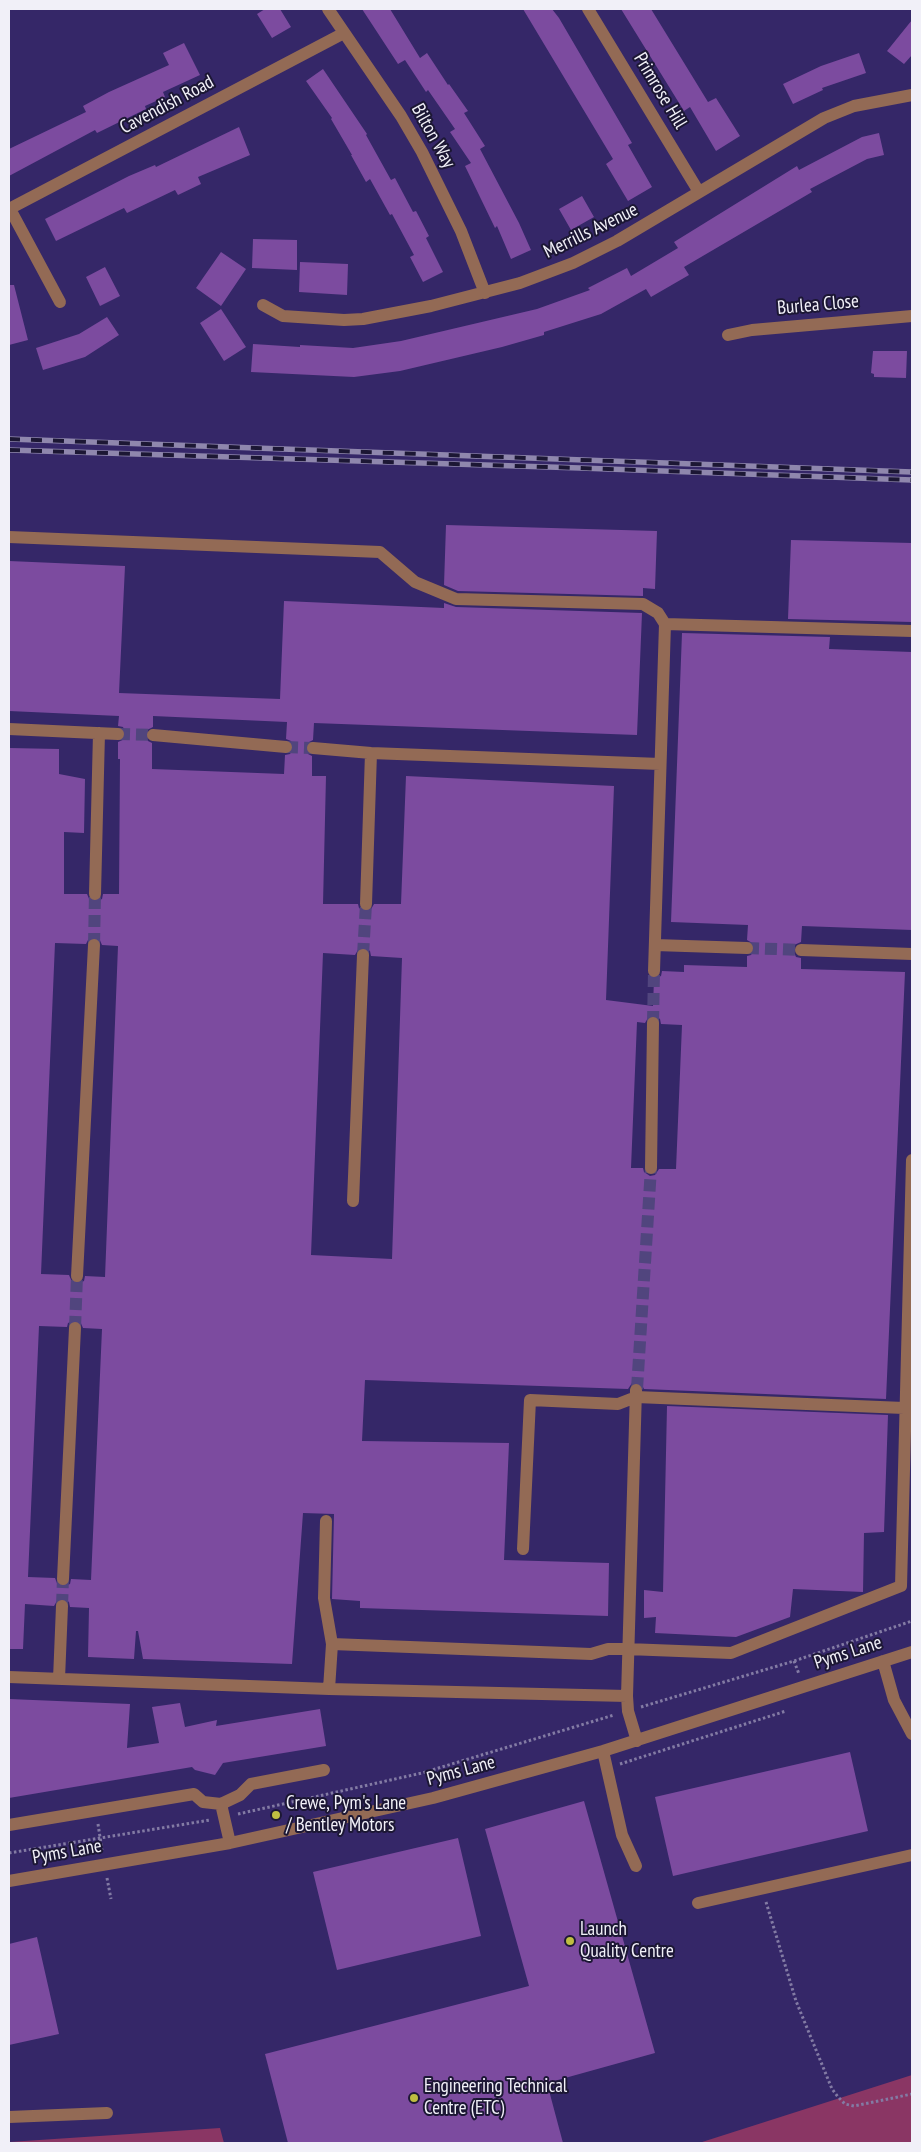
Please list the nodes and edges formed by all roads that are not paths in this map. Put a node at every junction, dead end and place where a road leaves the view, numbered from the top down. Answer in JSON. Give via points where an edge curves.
{"nodes":[{"id":1,"x":328,"y":9,"type":"edge"},
{"id":2,"x":588,"y":9,"type":"edge"},
{"id":3,"x":344,"y":33,"type":"junction"},
{"id":4,"x":912,"y":95,"type":"edge"},
{"id":5,"x":699,"y":192,"type":"junction"},
{"id":6,"x":10,"y":209,"type":"edge"},
{"id":7,"x":485,"y":293,"type":"junction"},
{"id":8,"x":60,"y":302,"type":"dead end"},
{"id":9,"x":263,"y":306,"type":"dead end"},
{"id":10,"x":912,"y":316,"type":"edge"},
{"id":11,"x":728,"y":334,"type":"dead end"},
{"id":12,"x":9,"y":537,"type":"edge"},
{"id":13,"x":665,"y":624,"type":"junction"},
{"id":14,"x":912,"y":631,"type":"edge"},
{"id":15,"x":9,"y":729,"type":"edge"},
{"id":16,"x":99,"y":733,"type":"junction"},
{"id":17,"x":118,"y":734,"type":"tunnel mouth"},
{"id":18,"x":153,"y":735,"type":"tunnel mouth"},
{"id":19,"x":286,"y":747,"type":"tunnel mouth"},
{"id":20,"x":313,"y":748,"type":"tunnel mouth"},
{"id":21,"x":371,"y":753,"type":"junction"},
{"id":22,"x":660,"y":764,"type":"junction"},
{"id":23,"x":95,"y":894,"type":"tunnel mouth"},
{"id":24,"x":366,"y":904,"type":"tunnel mouth"},
{"id":25,"x":94,"y":945,"type":"tunnel mouth"},
{"id":26,"x":655,"y":945,"type":"junction"},
{"id":27,"x":747,"y":948,"type":"tunnel mouth"},
{"id":28,"x":801,"y":950,"type":"tunnel mouth"},
{"id":29,"x":912,"y":954,"type":"edge"},
{"id":30,"x":363,"y":955,"type":"tunnel mouth"},
{"id":31,"x":654,"y":971,"type":"tunnel mouth"},
{"id":32,"x":653,"y":1023,"type":"tunnel mouth"},
{"id":33,"x":912,"y":1160,"type":"edge"},
{"id":34,"x":651,"y":1168,"type":"tunnel mouth"},
{"id":35,"x":353,"y":1201,"type":"dead end"},
{"id":36,"x":78,"y":1276,"type":"tunnel mouth"},
{"id":37,"x":74,"y":1328,"type":"tunnel mouth"},
{"id":38,"x":636,"y":1393,"type":"junction"},
{"id":39,"x":904,"y":1408,"type":"junction"},
{"id":40,"x":326,"y":1522,"type":"dead end"},
{"id":41,"x":523,"y":1549,"type":"dead end"},
{"id":42,"x":63,"y":1579,"type":"tunnel mouth"},
{"id":43,"x":62,"y":1606,"type":"tunnel mouth"},
{"id":44,"x":332,"y":1644,"type":"junction"},
{"id":45,"x":627,"y":1649,"type":"junction"},
{"id":46,"x":912,"y":1652,"type":"edge"},
{"id":47,"x":883,"y":1661,"type":"junction"},
{"id":48,"x":9,"y":1677,"type":"edge"},
{"id":49,"x":59,"y":1679,"type":"junction"},
{"id":50,"x":330,"y":1689,"type":"junction"},
{"id":51,"x":627,"y":1696,"type":"junction"},
{"id":52,"x":912,"y":1734,"type":"edge"},
{"id":53,"x":637,"y":1741,"type":"junction"},
{"id":54,"x":603,"y":1751,"type":"junction"},
{"id":55,"x":324,"y":1770,"type":"dead end"},
{"id":56,"x":221,"y":1804,"type":"junction"},
{"id":57,"x":9,"y":1825,"type":"edge"},
{"id":58,"x":230,"y":1843,"type":"junction"},
{"id":59,"x":912,"y":1855,"type":"edge"},
{"id":60,"x":636,"y":1866,"type":"dead end"},
{"id":61,"x":9,"y":1881,"type":"edge"},
{"id":62,"x":698,"y":1904,"type":"dead end"},
{"id":63,"x":107,"y":2112,"type":"dead end"},
{"id":64,"x":9,"y":2117,"type":"edge"}],
"edges":[{"from":1,"to":3,"type":"street","name":"Bilton Way"},
{"from":2,"to":5,"type":"street","name":"Primrose Hill"},
{"from":3,"to":6,"type":"street","name":"Cavendish Road"},
{"from":3,"to":7,"type":"street","name":"Bilton Way","via":[[422,152],[462,231]]},
{"from":4,"to":5,"type":"street","name":"Merrills Avenue","via":[[854,106],[824,118]]},
{"from":5,"to":7,"type":"street","name":"Merrills Avenue","via":[[658,218],[573,263]]},
{"from":6,"to":8,"type":"street"},
{"from":7,"to":9,"type":"street","name":"Merrills Avenue","via":[[364,319],[283,316]]},
{"from":10,"to":11,"type":"street","name":"Burlea Close"},
{"from":12,"to":13,"type":"street","via":[[380,552],[415,582],[456,599],[643,604],[658,613]]},
{"from":13,"to":14,"type":"street"},
{"from":13,"to":22,"type":"street"},
{"from":15,"to":16,"type":"street"},
{"from":16,"to":17,"type":"street"},
{"from":16,"to":23,"type":"street"},
{"from":18,"to":19,"type":"street"},
{"from":20,"to":21,"type":"street"},
{"from":21,"to":22,"type":"street"},
{"from":21,"to":24,"type":"street"},
{"from":22,"to":26,"type":"street"},
{"from":25,"to":36,"type":"street"},
{"from":26,"to":27,"type":"street"},
{"from":26,"to":31,"type":"street"},
{"from":28,"to":29,"type":"street"},
{"from":30,"to":35,"type":"street"},
{"from":32,"to":34,"type":"street"},
{"from":33,"to":39,"type":"street"},
{"from":37,"to":42,"type":"street"},
{"from":38,"to":39,"type":"street"},
{"from":38,"to":41,"type":"street","via":[[618,1404],[530,1400]]},
{"from":38,"to":45,"type":"street"},
{"from":39,"to":45,"type":"street","via":[[901,1586],[731,1653]]},
{"from":40,"to":44,"type":"street","via":[[324,1598]]},
{"from":43,"to":49,"type":"street"},
{"from":44,"to":45,"type":"street","via":[[592,1654]]},
{"from":44,"to":50,"type":"street"},
{"from":45,"to":51,"type":"street"},
{"from":46,"to":47,"type":"street","name":"Pyms Lane"},
{"from":47,"to":52,"type":"street","via":[[894,1700]]},
{"from":47,"to":53,"type":"street","name":"Pyms Lane"},
{"from":48,"to":49,"type":"street"},
{"from":49,"to":50,"type":"street"},
{"from":50,"to":51,"type":"street"},
{"from":51,"to":53,"type":"street"},
{"from":53,"to":54,"type":"street","name":"Pyms Lane"},
{"from":54,"to":58,"type":"street","name":"Pyms Lane","via":[[434,1798]]},
{"from":54,"to":60,"type":"street","via":[[622,1835]]},
{"from":55,"to":56,"type":"street","via":[[251,1784],[240,1795]]},
{"from":56,"to":57,"type":"street","via":[[203,1802],[194,1794]]},
{"from":56,"to":58,"type":"street"},
{"from":58,"to":61,"type":"street","name":"Pyms Lane"},
{"from":59,"to":62,"type":"street"},
{"from":63,"to":64,"type":"street"}]}
